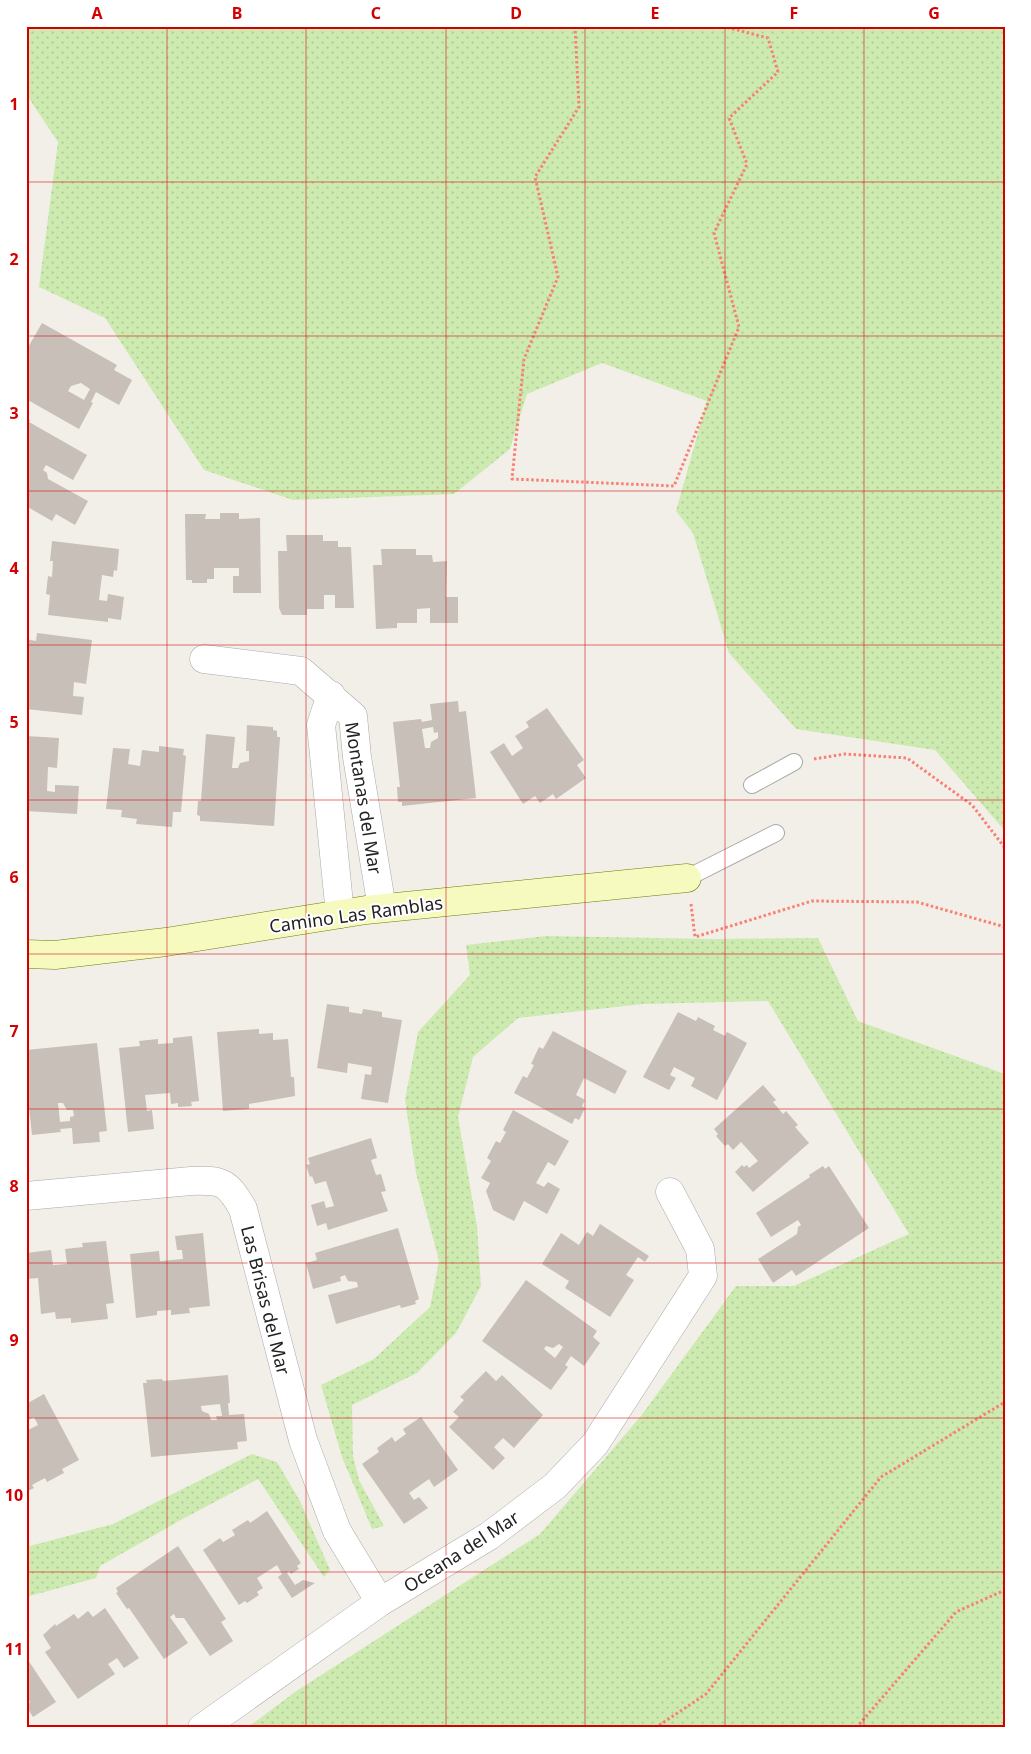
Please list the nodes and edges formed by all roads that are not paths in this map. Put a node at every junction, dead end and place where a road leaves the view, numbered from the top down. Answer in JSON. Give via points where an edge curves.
{"nodes":[{"id":1,"x":204,"y":659,"type":"dead end"},
{"id":2,"x":331,"y":695,"type":"junction"},
{"id":3,"x":357,"y":757,"type":"junction"},
{"id":4,"x":326,"y":760,"type":"junction"},
{"id":5,"x":794,"y":762,"type":"road end"},
{"id":6,"x":752,"y":785,"type":"dead end"},
{"id":7,"x":776,"y":833,"type":"dead end"},
{"id":8,"x":687,"y":878,"type":"joint"},
{"id":9,"x":382,"y":908,"type":"junction"},
{"id":10,"x":340,"y":914,"type":"junction"},
{"id":11,"x":26,"y":954,"type":"edge"},
{"id":12,"x":670,"y":1192,"type":"dead end"},
{"id":13,"x":26,"y":1196,"type":"edge"},
{"id":14,"x":380,"y":1602,"type":"junction"},
{"id":15,"x":202,"y":1728,"type":"edge"}],
"edges":[{"from":1,"to":2,"type":"street","name":"Montanas del Mar","via":[[301,671]]},
{"from":2,"to":3,"type":"street","name":"Montanas del Mar","via":[[353,716]]},
{"from":2,"to":4,"type":"street","name":"Montanas del Mar","via":[[321,725]]},
{"from":3,"to":4,"type":"street"},
{"from":3,"to":9,"type":"street","name":"Montanas del Mar"},
{"from":4,"to":10,"type":"street","name":"Montanas del Mar"},
{"from":5,"to":6,"type":"lane"},
{"from":7,"to":8,"type":"lane"},
{"from":8,"to":9,"type":"street","name":"Camino Las Ramblas"},
{"from":9,"to":10,"type":"street","name":"Camino Las Ramblas"},
{"from":10,"to":11,"type":"street","name":"Camino Las Ramblas","via":[[166,942],[54,955]]},
{"from":12,"to":14,"type":"street","name":"Oceana del Mar","via":[[700,1249],[703,1276],[595,1444],[555,1486],[489,1536]]},
{"from":13,"to":14,"type":"street","name":"Las Brisas del Mar","via":[[216,1180],[232,1190],[243,1209],[303,1440],[337,1531]]},
{"from":14,"to":15,"type":"street","name":"Oceana del Mar"}]}
